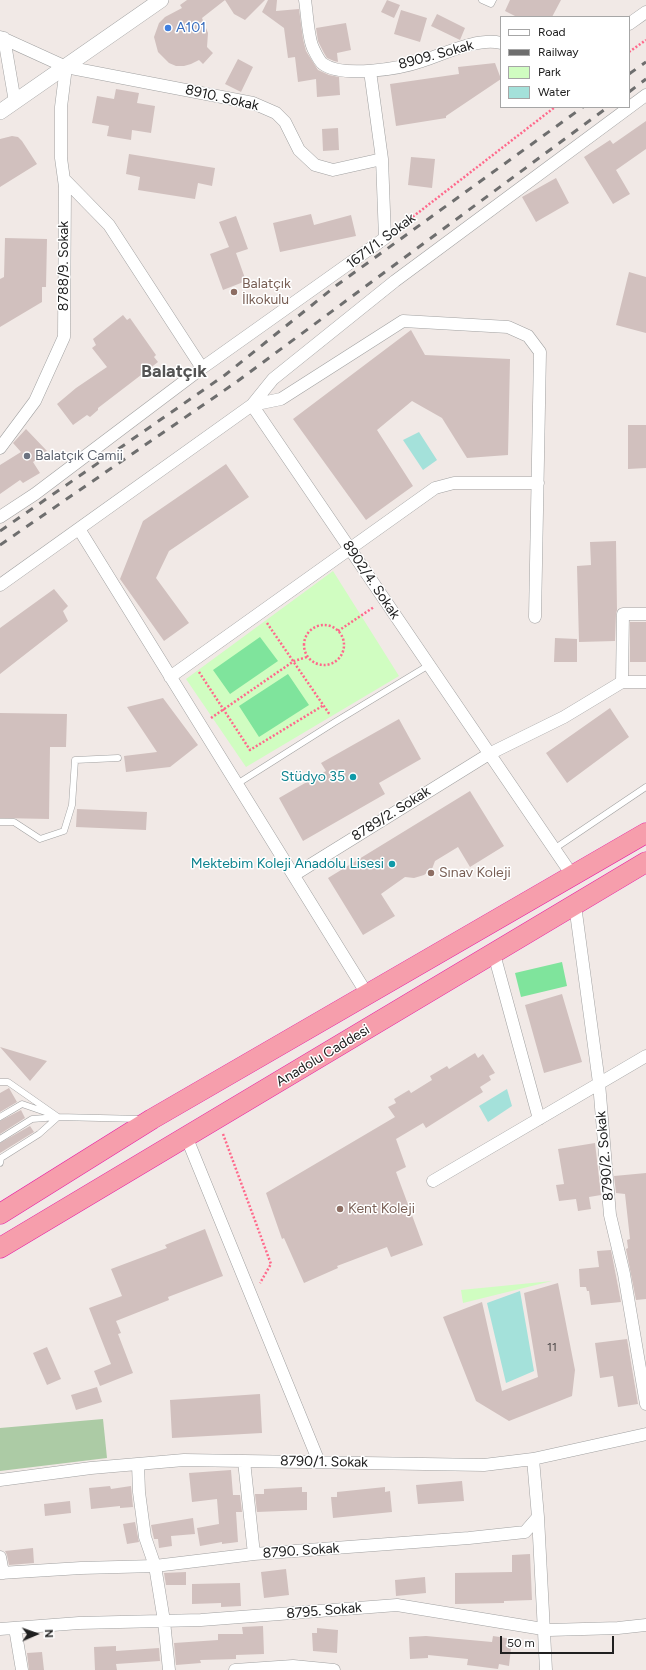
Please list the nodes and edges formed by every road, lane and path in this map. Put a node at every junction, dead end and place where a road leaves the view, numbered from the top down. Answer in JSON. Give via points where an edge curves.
{"nodes":[{"id":1,"x":160,"y":0,"type":"edge"},
{"id":2,"x":305,"y":0,"type":"edge"},
{"id":3,"x":482,"y":0,"type":"edge"},
{"id":4,"x":493,"y":0,"type":"edge"},
{"id":5,"x":646,"y":12,"type":"edge"},
{"id":6,"x":630,"y":23,"type":"edge"},
{"id":7,"x":2,"y":37,"type":"edge"},
{"id":8,"x":646,"y":40,"type":"edge"},
{"id":9,"x":500,"y":43,"type":"edge"},
{"id":10,"x":630,"y":51,"type":"edge"},
{"id":11,"x":66,"y":67,"type":"junction"},
{"id":12,"x":370,"y":71,"type":"junction"},
{"id":13,"x":646,"y":95,"type":"edge"},
{"id":14,"x":15,"y":102,"type":"junction"},
{"id":15,"x":630,"y":107,"type":"edge"},
{"id":16,"x":554,"y":108,"type":"edge"},
{"id":17,"x":628,"y":108,"type":"edge"},
{"id":18,"x":0,"y":112,"type":"edge"},
{"id":19,"x":382,"y":159,"type":"junction"},
{"id":20,"x":64,"y":179,"type":"junction"},
{"id":21,"x":385,"y":238,"type":"junction"},
{"id":22,"x":202,"y":368,"type":"junction"},
{"id":23,"x":252,"y":405,"type":"junction"},
{"id":24,"x":0,"y":448,"type":"edge"},
{"id":25,"x":538,"y":483,"type":"junction"},
{"id":26,"x":0,"y":517,"type":"edge"},
{"id":27,"x":79,"y":529,"type":"junction"},
{"id":28,"x":350,"y":548,"type":"junction"},
{"id":29,"x":0,"y":585,"type":"edge"},
{"id":30,"x":384,"y":599,"type":"junction"},
{"id":31,"x":260,"y":612,"type":"junction"},
{"id":32,"x":646,"y":614,"type":"edge"},
{"id":33,"x":535,"y":617,"type":"dead end"},
{"id":34,"x":338,"y":631,"type":"junction"},
{"id":35,"x":307,"y":657,"type":"junction"},
{"id":36,"x":192,"y":661,"type":"junction"},
{"id":37,"x":294,"y":661,"type":"junction"},
{"id":38,"x":429,"y":666,"type":"junction"},
{"id":39,"x":170,"y":676,"type":"junction"},
{"id":40,"x":622,"y":682,"type":"junction"},
{"id":41,"x":646,"y":682,"type":"edge"},
{"id":42,"x":324,"y":705,"type":"junction"},
{"id":43,"x":223,"y":710,"type":"junction"},
{"id":44,"x":335,"y":722,"type":"junction"},
{"id":45,"x":201,"y":725,"type":"junction"},
{"id":46,"x":489,"y":754,"type":"junction"},
{"id":47,"x":118,"y":758,"type":"dead end"},
{"id":48,"x":237,"y":784,"type":"junction"},
{"id":49,"x":646,"y":787,"type":"edge"},
{"id":50,"x":0,"y":822,"type":"edge"},
{"id":51,"x":646,"y":833,"type":"edge"},
{"id":52,"x":554,"y":849,"type":"junction"},
{"id":53,"x":646,"y":862,"type":"edge"},
{"id":54,"x":294,"y":875,"type":"junction"},
{"id":55,"x":572,"y":876,"type":"junction"},
{"id":56,"x":576,"y":906,"type":"junction"},
{"id":57,"x":494,"y":954,"type":"junction"},
{"id":58,"x":367,"y":994,"type":"junction"},
{"id":59,"x":646,"y":1056,"type":"edge"},
{"id":60,"x":0,"y":1082,"type":"edge"},
{"id":61,"x":599,"y":1083,"type":"junction"},
{"id":62,"x":0,"y":1117,"type":"edge"},
{"id":63,"x":58,"y":1117,"type":"junction"},
{"id":64,"x":152,"y":1118,"type":"junction"},
{"id":65,"x":218,"y":1118,"type":"junction"},
{"id":66,"x":539,"y":1119,"type":"junction"},
{"id":67,"x":186,"y":1136,"type":"junction"},
{"id":68,"x":0,"y":1139,"type":"edge"},
{"id":69,"x":0,"y":1163,"type":"edge"},
{"id":70,"x":433,"y":1182,"type":"dead end"},
{"id":71,"x":0,"y":1214,"type":"edge"},
{"id":72,"x":0,"y":1248,"type":"edge"},
{"id":73,"x":252,"y":1296,"type":"junction"},
{"id":74,"x":646,"y":1404,"type":"edge"},
{"id":75,"x":646,"y":1434,"type":"edge"},
{"id":76,"x":533,"y":1459,"type":"junction"},
{"id":77,"x":244,"y":1461,"type":"junction"},
{"id":78,"x":319,"y":1462,"type":"junction"},
{"id":79,"x":138,"y":1464,"type":"junction"},
{"id":80,"x":0,"y":1480,"type":"edge"},
{"id":81,"x":538,"y":1517,"type":"junction"},
{"id":82,"x":254,"y":1554,"type":"junction"},
{"id":83,"x":0,"y":1557,"type":"edge"},
{"id":84,"x":155,"y":1566,"type":"junction"},
{"id":85,"x":2,"y":1573,"type":"edge"},
{"id":86,"x":164,"y":1621,"type":"junction"},
{"id":87,"x":646,"y":1625,"type":"edge"},
{"id":88,"x":15,"y":1628,"type":"junction"},
{"id":89,"x":0,"y":1629,"type":"edge"},
{"id":90,"x":543,"y":1629,"type":"junction"},
{"id":91,"x":22,"y":1670,"type":"edge"},
{"id":92,"x":168,"y":1670,"type":"edge"},
{"id":93,"x":235,"y":1670,"type":"edge"},
{"id":94,"x":334,"y":1670,"type":"edge"},
{"id":95,"x":546,"y":1670,"type":"edge"}],
"edges":[{"from":1,"to":11,"type":"street"},
{"from":2,"to":12,"type":"street","name":"8909. Sokak","via":[[312,47],[322,64],[342,71]]},
{"from":3,"to":4,"type":"lane","via":[[491,4]]},
{"from":5,"to":6,"type":"street"},
{"from":7,"to":11,"type":"street","name":"8910. Sokak"},
{"from":7,"to":14,"type":"street"},
{"from":8,"to":10,"type":"path"},
{"from":9,"to":12,"type":"street","name":"8909. Sokak","via":[[485,42],[450,50],[420,62]]},
{"from":11,"to":14,"type":"street"},
{"from":11,"to":19,"type":"street","name":"8910. Sokak","via":[[253,103],[276,113],[285,122],[299,150],[316,165],[332,170]]},
{"from":11,"to":20,"type":"street","name":"8788/9. Sokak","via":[[60,107]]},
{"from":12,"to":19,"type":"street"},
{"from":13,"to":15,"type":"street"},
{"from":14,"to":18,"type":"street"},
{"from":16,"to":21,"type":"path","name":"1671/1. Sokak"},
{"from":17,"to":23,"type":"street","via":[[395,281],[274,380]]},
{"from":19,"to":21,"type":"street"},
{"from":20,"to":22,"type":"street","via":[[109,225]]},
{"from":20,"to":24,"type":"street","name":"8788/9. Sokak","via":[[64,337],[35,401]]},
{"from":21,"to":22,"type":"street","name":"1671/1. Sokak"},
{"from":22,"to":26,"type":"street","name":"1671/1. Sokak","via":[[35,494]]},
{"from":23,"to":25,"type":"street","via":[[281,399],[403,321],[508,327],[528,336],[540,352]]},
{"from":23,"to":27,"type":"street"},
{"from":23,"to":28,"type":"street","name":"8902/4. Sokak"},
{"from":25,"to":28,"type":"street","via":[[454,483],[435,488]]},
{"from":25,"to":33,"type":"street"},
{"from":27,"to":29,"type":"street"},
{"from":27,"to":39,"type":"street"},
{"from":28,"to":30,"type":"street","name":"8902/4. Sokak"},
{"from":28,"to":31,"type":"street"},
{"from":30,"to":34,"type":"path"},
{"from":30,"to":38,"type":"street","name":"8902/4. Sokak"},
{"from":31,"to":36,"type":"street"},
{"from":31,"to":37,"type":"path"},
{"from":32,"to":40,"type":"street","via":[[623,614]]},
{"from":34,"to":35,"type":"path","via":[[333,627],[320,626],[309,632],[304,644]]},
{"from":34,"to":35,"type":"path","via":[[343,649],[337,660],[319,665]]},
{"from":35,"to":37,"type":"path"},
{"from":36,"to":39,"type":"street"},
{"from":36,"to":43,"type":"path"},
{"from":37,"to":42,"type":"path"},
{"from":37,"to":43,"type":"path"},
{"from":38,"to":44,"type":"lane"},
{"from":38,"to":46,"type":"street","name":"8902/4. Sokak"},
{"from":39,"to":45,"type":"street"},
{"from":40,"to":41,"type":"street"},
{"from":40,"to":46,"type":"street","via":[[564,717]]},
{"from":42,"to":43,"type":"path","via":[[250,750]]},
{"from":42,"to":44,"type":"path"},
{"from":43,"to":45,"type":"path"},
{"from":44,"to":48,"type":"lane"},
{"from":45,"to":48,"type":"street"},
{"from":46,"to":52,"type":"street","name":"8902/4. Sokak"},
{"from":46,"to":54,"type":"street","name":"8789/2. Sokak"},
{"from":47,"to":50,"type":"lane","via":[[75,760],[72,805],[64,831],[40,839],[14,822]]},
{"from":48,"to":54,"type":"street"},
{"from":49,"to":52,"type":"lane"},
{"from":51,"to":55,"type":"highway"},
{"from":52,"to":55,"type":"street","name":"8902/4. Sokak"},
{"from":53,"to":56,"type":"highway","name":"Anadolu Caddesi"},
{"from":54,"to":58,"type":"street"},
{"from":55,"to":58,"type":"highway"},
{"from":56,"to":57,"type":"highway","name":"Anadolu Caddesi"},
{"from":56,"to":61,"type":"street","name":"8790/2. Sokak"},
{"from":57,"to":65,"type":"highway","name":"Anadolu Caddesi"},
{"from":57,"to":66,"type":"street"},
{"from":58,"to":64,"type":"highway"},
{"from":59,"to":61,"type":"street"},
{"from":60,"to":63,"type":"lane","via":[[8,1082]]},
{"from":61,"to":66,"type":"street"},
{"from":61,"to":74,"type":"street","name":"8790/2. Sokak","via":[[610,1215],[624,1274]]},
{"from":62,"to":63,"type":"lane","via":[[22,1104]]},
{"from":63,"to":64,"type":"lane"},
{"from":63,"to":68,"type":"lane","via":[[32,1119]]},
{"from":63,"to":69,"type":"lane","via":[[39,1134],[1,1158]]},
{"from":64,"to":71,"type":"highway"},
{"from":65,"to":67,"type":"highway","name":"Anadolu Caddesi"},
{"from":65,"to":73,"type":"path","via":[[271,1264]]},
{"from":66,"to":70,"type":"street"},
{"from":67,"to":72,"type":"highway","name":"Anadolu Caddesi"},
{"from":67,"to":73,"type":"street"},
{"from":73,"to":78,"type":"street"},
{"from":75,"to":76,"type":"street","name":"8790/1. Sokak"},
{"from":76,"to":78,"type":"street","name":"8790/1. Sokak","via":[[484,1465]]},
{"from":76,"to":81,"type":"street"},
{"from":77,"to":78,"type":"street","name":"8790/1. Sokak"},
{"from":77,"to":79,"type":"street","name":"8790/1. Sokak","via":[[184,1460]]},
{"from":77,"to":82,"type":"street"},
{"from":79,"to":80,"type":"street","name":"8790/1. Sokak"},
{"from":79,"to":84,"type":"street","via":[[145,1537]]},
{"from":81,"to":82,"type":"street","name":"8790. Sokak","via":[[525,1532]]},
{"from":81,"to":90,"type":"street"},
{"from":82,"to":84,"type":"street","name":"8790. Sokak"},
{"from":83,"to":85,"type":"street"},
{"from":84,"to":85,"type":"street","name":"8790. Sokak"},
{"from":84,"to":86,"type":"street"},
{"from":86,"to":88,"type":"street","name":"8795. Sokak"},
{"from":86,"to":90,"type":"street","name":"8795. Sokak","via":[[396,1605]]},
{"from":86,"to":92,"type":"street"},
{"from":87,"to":90,"type":"street","name":"8795. Sokak"},
{"from":88,"to":89,"type":"street","name":"8795. Sokak"},
{"from":88,"to":91,"type":"street"},
{"from":90,"to":95,"type":"street"},
{"from":93,"to":94,"type":"street","via":[[293,1666]]}]}
